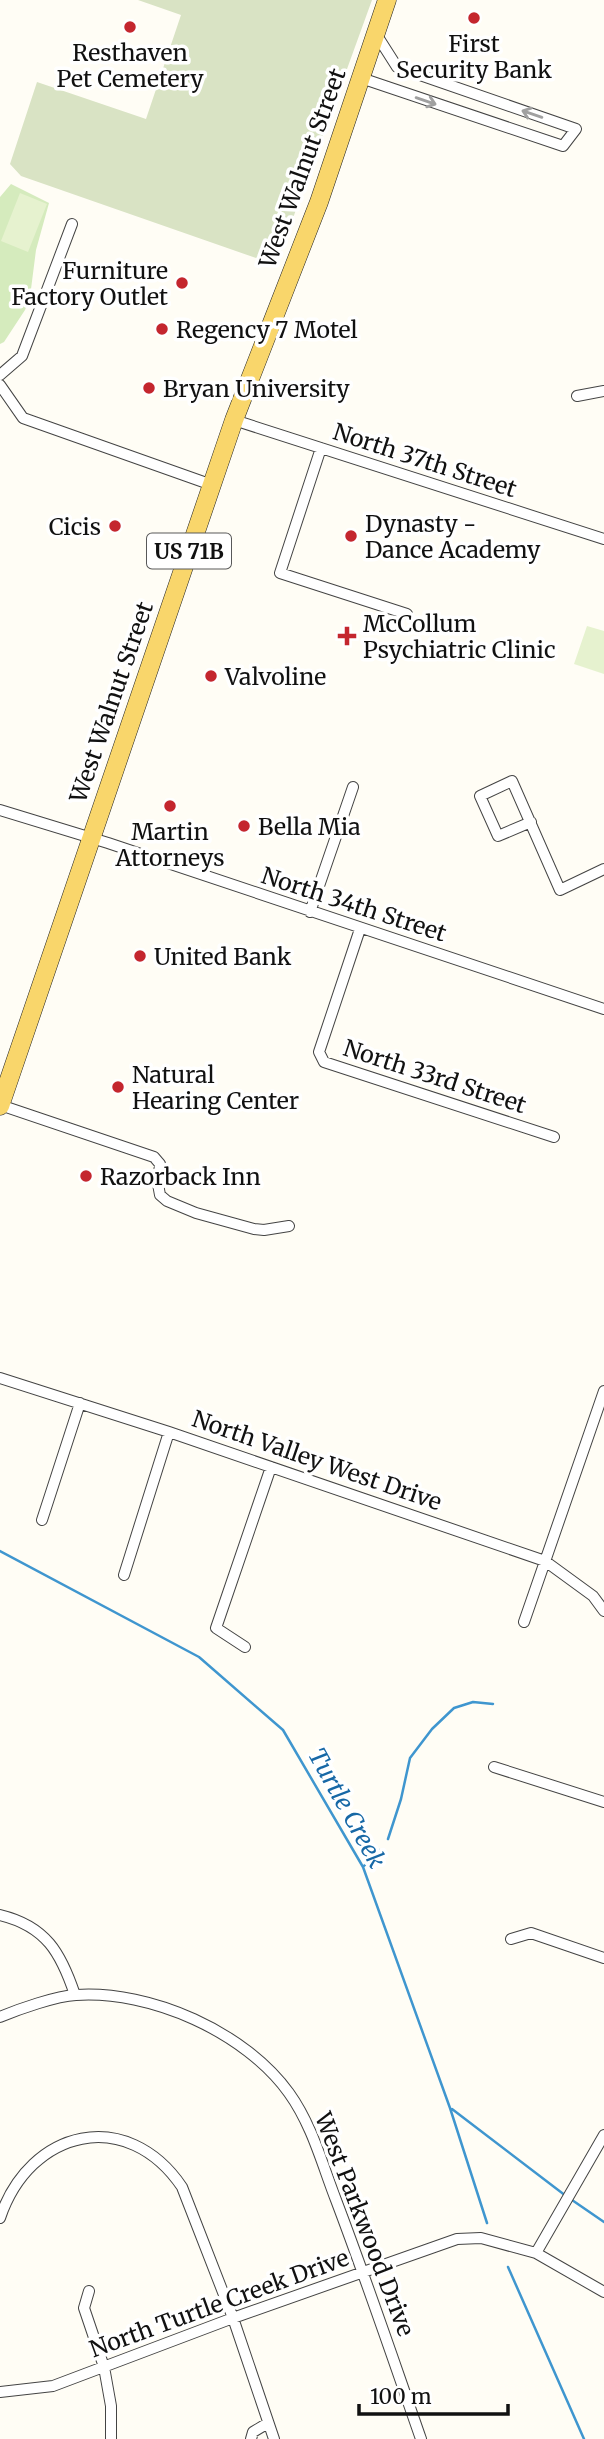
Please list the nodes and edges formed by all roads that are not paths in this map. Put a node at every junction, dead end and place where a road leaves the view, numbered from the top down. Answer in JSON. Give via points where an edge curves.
{"nodes":[{"id":1,"x":387,"y":0,"type":"edge"},
{"id":2,"x":376,"y":34,"type":"junction"},
{"id":3,"x":361,"y":78,"type":"junction"},
{"id":4,"x":72,"y":223,"type":"dead end"},
{"id":5,"x":0,"y":374,"type":"edge"},
{"id":6,"x":0,"y":385,"type":"edge"},
{"id":7,"x":604,"y":391,"type":"edge"},
{"id":8,"x":577,"y":396,"type":"dead end"},
{"id":9,"x":234,"y":420,"type":"junction"},
{"id":10,"x":321,"y":448,"type":"junction"},
{"id":11,"x":212,"y":485,"type":"junction"},
{"id":12,"x":604,"y":539,"type":"edge"},
{"id":13,"x":407,"y":614,"type":"dead end"},
{"id":14,"x":353,"y":787,"type":"dead end"},
{"id":15,"x":0,"y":810,"type":"edge"},
{"id":16,"x":531,"y":822,"type":"junction"},
{"id":17,"x":91,"y":838,"type":"junction"},
{"id":18,"x":604,"y":869,"type":"edge"},
{"id":19,"x":310,"y":912,"type":"junction"},
{"id":20,"x":360,"y":929,"type":"junction"},
{"id":21,"x":604,"y":1009,"type":"edge"},
{"id":22,"x":0,"y":1105,"type":"edge"},
{"id":23,"x":554,"y":1137,"type":"dead end"},
{"id":24,"x":289,"y":1226,"type":"dead end"},
{"id":25,"x":0,"y":1378,"type":"edge"},
{"id":26,"x":604,"y":1391,"type":"edge"},
{"id":27,"x":80,"y":1404,"type":"junction"},
{"id":28,"x":169,"y":1432,"type":"junction"},
{"id":29,"x":271,"y":1467,"type":"junction"},
{"id":30,"x":42,"y":1521,"type":"dead end"},
{"id":31,"x":545,"y":1560,"type":"junction"},
{"id":32,"x":124,"y":1575,"type":"dead end"},
{"id":33,"x":604,"y":1611,"type":"edge"},
{"id":34,"x":524,"y":1622,"type":"dead end"},
{"id":35,"x":245,"y":1647,"type":"dead end"},
{"id":36,"x":494,"y":1767,"type":"dead end"},
{"id":37,"x":604,"y":1802,"type":"edge"},
{"id":38,"x":0,"y":1916,"type":"edge"},
{"id":39,"x":511,"y":1939,"type":"dead end"},
{"id":40,"x":604,"y":1958,"type":"edge"},
{"id":41,"x":75,"y":1995,"type":"junction"},
{"id":42,"x":0,"y":2017,"type":"edge"},
{"id":43,"x":604,"y":2135,"type":"edge"},
{"id":44,"x":0,"y":2218,"type":"edge"},
{"id":45,"x":536,"y":2253,"type":"junction"},
{"id":46,"x":364,"y":2272,"type":"junction"},
{"id":47,"x":89,"y":2291,"type":"dead end"},
{"id":48,"x":604,"y":2292,"type":"edge"},
{"id":49,"x":233,"y":2318,"type":"junction"},
{"id":50,"x":104,"y":2367,"type":"junction"},
{"id":51,"x":0,"y":2392,"type":"edge"},
{"id":52,"x":268,"y":2423,"type":"junction"},
{"id":53,"x":111,"y":2439,"type":"edge"},
{"id":54,"x":251,"y":2439,"type":"edge"},
{"id":55,"x":274,"y":2439,"type":"edge"},
{"id":56,"x":421,"y":2439,"type":"edge"}],
"edges":[{"from":1,"to":2,"type":"main road","name":"West Walnut Street","number":"US 71B"},
{"from":2,"to":3,"type":"main road","name":"West Walnut Street","number":"US 71B"},
{"from":3,"to":2,"type":"street","one_way":true,"via":[[563,146],[576,129],[397,67]]},
{"from":3,"to":9,"type":"main road","name":"West Walnut Street","number":"US 71B","via":[[319,202]]},
{"from":4,"to":5,"type":"street","via":[[22,356]]},
{"from":6,"to":11,"type":"street","via":[[23,418]]},
{"from":7,"to":8,"type":"street"},
{"from":9,"to":10,"type":"street","name":"North 37th Street"},
{"from":9,"to":11,"type":"main road","name":"West Walnut Street","number":"US 71B"},
{"from":10,"to":12,"type":"street","name":"North 37th Street"},
{"from":10,"to":13,"type":"street","via":[[280,573]]},
{"from":11,"to":17,"type":"main road","name":"West Walnut Street","number":"US 71B"},
{"from":14,"to":19,"type":"street"},
{"from":15,"to":17,"type":"street","name":"North 34th Street"},
{"from":16,"to":16,"type":"street","via":[[512,781],[480,796],[498,836]]},
{"from":16,"to":18,"type":"street","via":[[560,890]]},
{"from":17,"to":19,"type":"street","name":"North 34th Street"},
{"from":17,"to":22,"type":"main road","name":"West Walnut Street","number":"US 71B"},
{"from":19,"to":20,"type":"street","name":"North 34th Street"},
{"from":20,"to":21,"type":"street","name":"North 34th Street"},
{"from":20,"to":23,"type":"street","name":"North 33rd Street","via":[[319,1052],[324,1062]]},
{"from":22,"to":24,"type":"street","via":[[154,1157],[160,1164],[160,1195],[180,1207],[254,1229]]},
{"from":25,"to":27,"type":"street","name":"North Valley West Drive"},
{"from":26,"to":31,"type":"street"},
{"from":27,"to":28,"type":"street","name":"North Valley West Drive"},
{"from":27,"to":30,"type":"street"},
{"from":28,"to":29,"type":"street","name":"North Valley West Drive"},
{"from":28,"to":32,"type":"street"},
{"from":29,"to":31,"type":"street","name":"North Valley West Drive"},
{"from":29,"to":35,"type":"street","via":[[216,1628]]},
{"from":31,"to":33,"type":"street","name":"North Valley West Drive","via":[[593,1596]]},
{"from":31,"to":34,"type":"street"},
{"from":36,"to":37,"type":"street"},
{"from":38,"to":41,"type":"street","via":[[39,1932],[56,1949]]},
{"from":39,"to":40,"type":"street","via":[[531,1933]]},
{"from":41,"to":42,"type":"street","name":"West Parkwood Drive"},
{"from":41,"to":46,"type":"street","name":"West Parkwood Drive","via":[[146,2002],[181,2013],[214,2028],[266,2068],[289,2093],[306,2122]]},
{"from":43,"to":45,"type":"street"},
{"from":44,"to":49,"type":"street","via":[[20,2177],[61,2144],[79,2138],[113,2138],[132,2144],[171,2171],[182,2187]]},
{"from":45,"to":46,"type":"street","name":"North Turtle Creek Drive","via":[[481,2238],[457,2239]]},
{"from":45,"to":48,"type":"street","name":"North Turtle Creek Drive"},
{"from":46,"to":49,"type":"street","name":"North Turtle Creek Drive"},
{"from":46,"to":56,"type":"street","name":"West Parkwood Drive"},
{"from":47,"to":50,"type":"street","via":[[84,2308]]},
{"from":49,"to":50,"type":"street","name":"North Turtle Creek Drive"},
{"from":49,"to":52,"type":"street"},
{"from":50,"to":51,"type":"street","name":"North Turtle Creek Drive","via":[[52,2386]]},
{"from":50,"to":53,"type":"street"},
{"from":52,"to":54,"type":"street","via":[[253,2432]]},
{"from":52,"to":55,"type":"street"}]}
